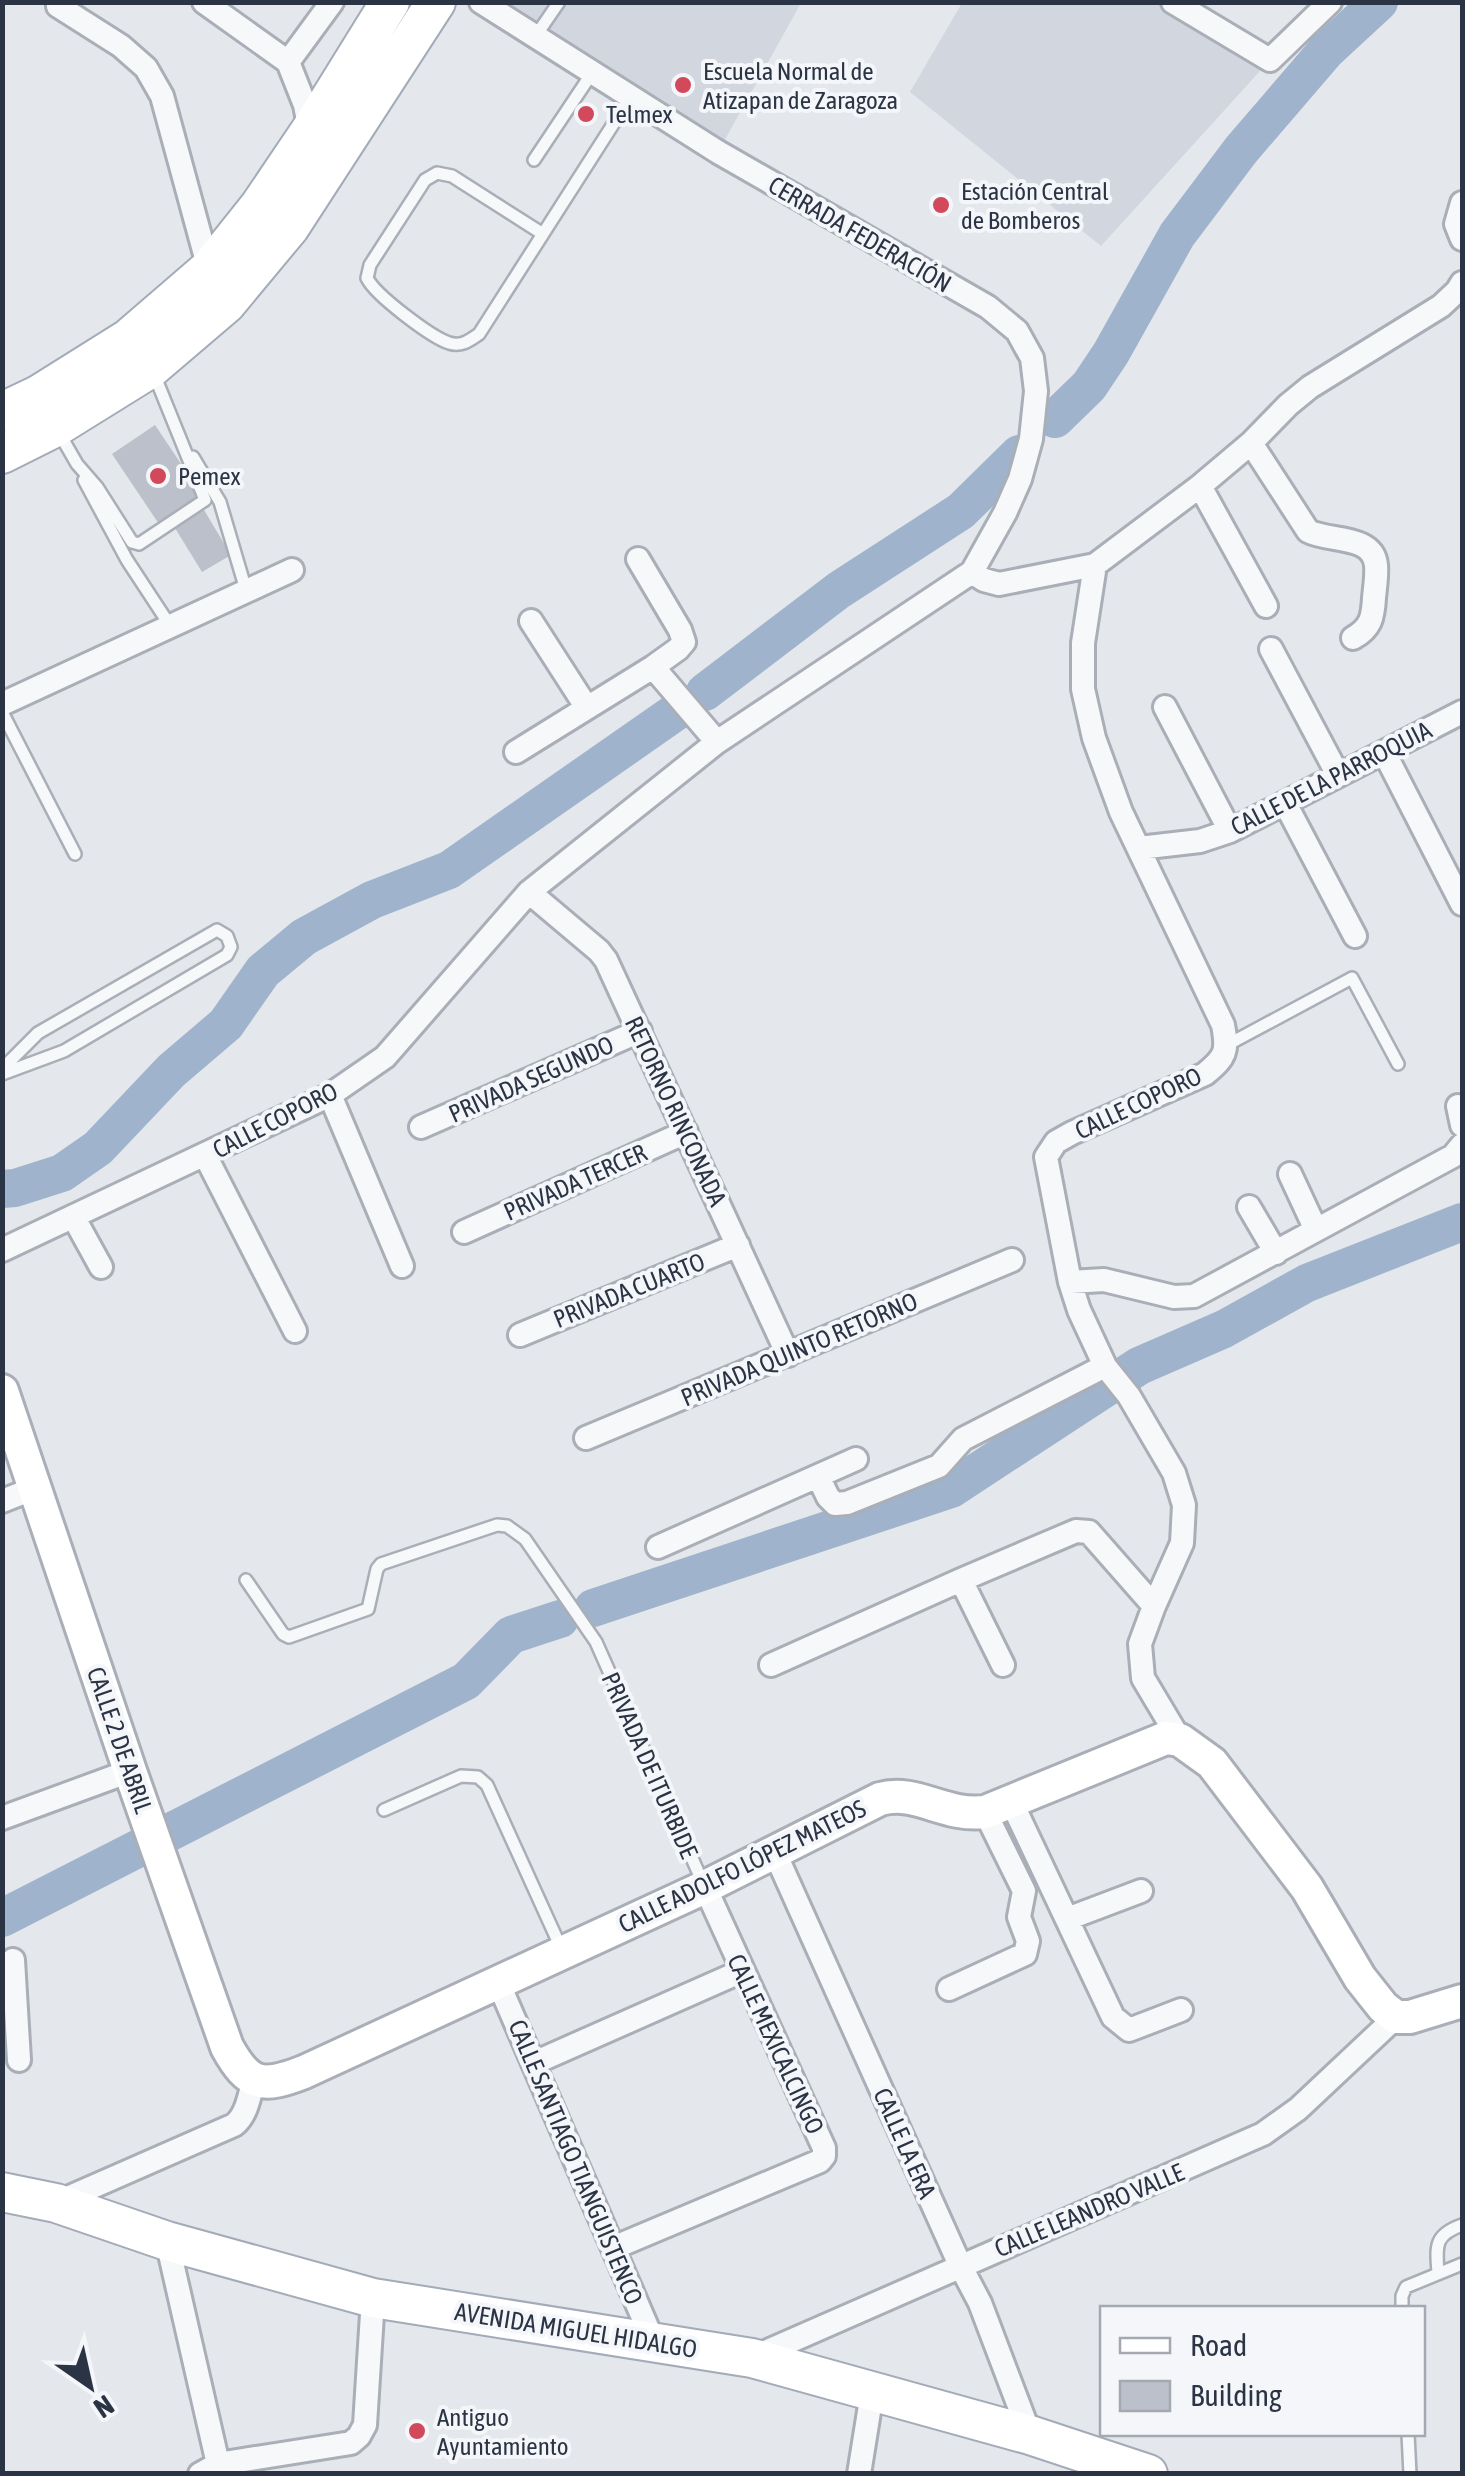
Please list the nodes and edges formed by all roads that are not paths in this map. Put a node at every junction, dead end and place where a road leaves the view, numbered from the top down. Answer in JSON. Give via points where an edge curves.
{"nodes":[{"id":1,"x":204,"y":2,"type":"edge"},
{"id":2,"x":332,"y":2,"type":"edge"},
{"id":3,"x":390,"y":2,"type":"edge"},
{"id":4,"x":436,"y":2,"type":"edge"},
{"id":5,"x":481,"y":2,"type":"edge"},
{"id":6,"x":559,"y":2,"type":"edge"},
{"id":7,"x":1173,"y":2,"type":"edge"},
{"id":8,"x":1330,"y":2,"type":"edge"},
{"id":9,"x":58,"y":6,"type":"dead end"},
{"id":10,"x":535,"y":37,"type":"junction"},
{"id":11,"x":288,"y":62,"type":"junction"},
{"id":12,"x":592,"y":73,"type":"junction"},
{"id":13,"x":630,"y":97,"type":"junction"},
{"id":14,"x":310,"y":131,"type":"junction"},
{"id":15,"x":534,"y":160,"type":"dead end"},
{"id":16,"x":1462,"y":203,"type":"edge"},
{"id":17,"x":543,"y":234,"type":"junction"},
{"id":18,"x":1462,"y":239,"type":"edge"},
{"id":19,"x":208,"y":268,"type":"junction"},
{"id":20,"x":1462,"y":282,"type":"edge"},
{"id":21,"x":151,"y":368,"type":"junction"},
{"id":22,"x":2,"y":412,"type":"edge"},
{"id":23,"x":56,"y":428,"type":"junction"},
{"id":24,"x":180,"y":437,"type":"junction"},
{"id":25,"x":1251,"y":443,"type":"junction"},
{"id":26,"x":2,"y":454,"type":"edge"},
{"id":27,"x":76,"y":464,"type":"junction"},
{"id":28,"x":1200,"y":486,"type":"junction"},
{"id":29,"x":638,"y":560,"type":"dead end"},
{"id":30,"x":1096,"y":565,"type":"junction"},
{"id":31,"x":292,"y":570,"type":"dead end"},
{"id":32,"x":972,"y":572,"type":"junction"},
{"id":33,"x":246,"y":590,"type":"junction"},
{"id":34,"x":1266,"y":606,"type":"dead end"},
{"id":35,"x":530,"y":621,"type":"dead end"},
{"id":36,"x":171,"y":627,"type":"junction"},
{"id":37,"x":1353,"y":638,"type":"dead end"},
{"id":38,"x":1271,"y":649,"type":"dead end"},
{"id":39,"x":652,"y":667,"type":"junction"},
{"id":40,"x":2,"y":704,"type":"edge"},
{"id":41,"x":587,"y":708,"type":"junction"},
{"id":42,"x":1165,"y":708,"type":"dead end"},
{"id":43,"x":2,"y":712,"type":"edge"},
{"id":44,"x":1462,"y":712,"type":"edge"},
{"id":45,"x":717,"y":742,"type":"junction"},
{"id":46,"x":516,"y":752,"type":"dead end"},
{"id":47,"x":1384,"y":752,"type":"junction"},
{"id":48,"x":1338,"y":775,"type":"junction"},
{"id":49,"x":1284,"y":803,"type":"junction"},
{"id":50,"x":1230,"y":831,"type":"junction"},
{"id":51,"x":1139,"y":848,"type":"junction"},
{"id":52,"x":75,"y":854,"type":"dead end"},
{"id":53,"x":530,"y":892,"type":"junction"},
{"id":54,"x":1462,"y":904,"type":"edge"},
{"id":55,"x":1355,"y":936,"type":"dead end"},
{"id":56,"x":640,"y":1031,"type":"junction"},
{"id":57,"x":1227,"y":1045,"type":"junction"},
{"id":58,"x":1398,"y":1064,"type":"dead end"},
{"id":59,"x":2,"y":1072,"type":"edge"},
{"id":60,"x":330,"y":1096,"type":"junction"},
{"id":61,"x":421,"y":1126,"type":"dead end"},
{"id":62,"x":686,"y":1132,"type":"junction"},
{"id":63,"x":1462,"y":1145,"type":"edge"},
{"id":64,"x":205,"y":1155,"type":"junction"},
{"id":65,"x":1290,"y":1174,"type":"dead end"},
{"id":66,"x":1249,"y":1207,"type":"dead end"},
{"id":67,"x":74,"y":1218,"type":"junction"},
{"id":68,"x":1316,"y":1230,"type":"junction"},
{"id":69,"x":464,"y":1232,"type":"dead end"},
{"id":70,"x":738,"y":1246,"type":"junction"},
{"id":71,"x":2,"y":1250,"type":"edge"},
{"id":72,"x":1276,"y":1253,"type":"junction"},
{"id":73,"x":1012,"y":1260,"type":"dead end"},
{"id":74,"x":402,"y":1266,"type":"dead end"},
{"id":75,"x":102,"y":1267,"type":"dead end"},
{"id":76,"x":1070,"y":1282,"type":"junction"},
{"id":77,"x":295,"y":1332,"type":"dead end"},
{"id":78,"x":520,"y":1336,"type":"dead end"},
{"id":79,"x":788,"y":1355,"type":"junction"},
{"id":80,"x":1105,"y":1366,"type":"junction"},
{"id":81,"x":2,"y":1391,"type":"edge"},
{"id":82,"x":586,"y":1438,"type":"dead end"},
{"id":83,"x":856,"y":1459,"type":"dead end"},
{"id":84,"x":818,"y":1476,"type":"junction"},
{"id":85,"x":35,"y":1488,"type":"junction"},
{"id":86,"x":2,"y":1501,"type":"edge"},
{"id":87,"x":658,"y":1547,"type":"dead end"},
{"id":88,"x":246,"y":1580,"type":"dead end"},
{"id":89,"x":961,"y":1580,"type":"junction"},
{"id":90,"x":1154,"y":1606,"type":"junction"},
{"id":91,"x":1003,"y":1665,"type":"dead end"},
{"id":92,"x":771,"y":1666,"type":"dead end"},
{"id":93,"x":1180,"y":1740,"type":"junction"},
{"id":94,"x":130,"y":1771,"type":"junction"},
{"id":95,"x":998,"y":1807,"type":"junction"},
{"id":96,"x":384,"y":1810,"type":"dead end"},
{"id":97,"x":2,"y":1818,"type":"edge"},
{"id":98,"x":774,"y":1853,"type":"junction"},
{"id":99,"x":705,"y":1887,"type":"junction"},
{"id":100,"x":1140,"y":1891,"type":"dead end"},
{"id":101,"x":1067,"y":1919,"type":"junction"},
{"id":102,"x":562,"y":1952,"type":"junction"},
{"id":103,"x":14,"y":1960,"type":"dead end"},
{"id":104,"x":742,"y":1971,"type":"junction"},
{"id":105,"x":498,"y":1982,"type":"junction"},
{"id":106,"x":949,"y":1989,"type":"dead end"},
{"id":107,"x":1461,"y":2007,"type":"edge"},
{"id":108,"x":1182,"y":2010,"type":"dead end"},
{"id":109,"x":10,"y":2017,"type":"edge"},
{"id":110,"x":1396,"y":2017,"type":"junction"},
{"id":111,"x":20,"y":2060,"type":"dead end"},
{"id":112,"x":534,"y":2063,"type":"junction"},
{"id":113,"x":254,"y":2080,"type":"junction"},
{"id":114,"x":2,"y":2192,"type":"edge"},
{"id":115,"x":56,"y":2203,"type":"junction"},
{"id":116,"x":1462,"y":2225,"type":"edge"},
{"id":117,"x":166,"y":2241,"type":"junction"},
{"id":118,"x":614,"y":2248,"type":"junction"},
{"id":119,"x":1462,"y":2264,"type":"edge"},
{"id":120,"x":960,"y":2265,"type":"junction"},
{"id":121,"x":1438,"y":2274,"type":"junction"},
{"id":122,"x":373,"y":2298,"type":"junction"},
{"id":123,"x":1402,"y":2306,"type":"edge"},
{"id":124,"x":654,"y":2343,"type":"junction"},
{"id":125,"x":752,"y":2358,"type":"junction"},
{"id":126,"x":872,"y":2393,"type":"junction"},
{"id":127,"x":1030,"y":2435,"type":"junction"},
{"id":128,"x":1408,"y":2436,"type":"edge"},
{"id":129,"x":209,"y":2469,"type":"edge"},
{"id":130,"x":859,"y":2474,"type":"edge"},
{"id":131,"x":1148,"y":2474,"type":"edge"},
{"id":132,"x":1410,"y":2474,"type":"edge"}],
"edges":[{"from":1,"to":11,"type":"street"},
{"from":2,"to":11,"type":"street"},
{"from":3,"to":14,"type":"main road"},
{"from":4,"to":21,"type":"main road","via":[[290,227],[226,304]]},
{"from":5,"to":10,"type":"street","name":"CERRADA FEDERACIÓN"},
{"from":6,"to":10,"type":"lane"},
{"from":7,"to":8,"type":"street","via":[[1270,60]]},
{"from":9,"to":19,"type":"street","via":[[146,68],[162,96]]},
{"from":10,"to":12,"type":"street","name":"CERRADA FEDERACIÓN"},
{"from":11,"to":14,"type":"street"},
{"from":12,"to":13,"type":"street","name":"CERRADA FEDERACIÓN"},
{"from":12,"to":15,"type":"lane"},
{"from":13,"to":17,"type":"lane"},
{"from":13,"to":32,"type":"street","name":"CERRADA FEDERACIÓN","via":[[1017,331],[1032,358],[1036,391],[1030,439],[1005,514]]},
{"from":14,"to":19,"type":"main road"},
{"from":16,"to":18,"type":"street","via":[[1456,224]]},
{"from":17,"to":17,"type":"lane","via":[[437,173],[426,180],[367,278],[409,318],[450,344],[465,343],[479,334]]},
{"from":19,"to":22,"type":"main road","via":[[129,338]]},
{"from":20,"to":25,"type":"street","via":[[1440,306],[1310,387]]},
{"from":21,"to":23,"type":"main road"},
{"from":21,"to":24,"type":"lane"},
{"from":23,"to":26,"type":"main road"},
{"from":23,"to":27,"type":"lane"},
{"from":24,"to":27,"type":"lane","via":[[205,501],[139,544]]},
{"from":24,"to":33,"type":"lane","via":[[220,502]]},
{"from":25,"to":28,"type":"street"},
{"from":25,"to":37,"type":"street","via":[[1308,531],[1358,543],[1374,555],[1373,615]]},
{"from":27,"to":36,"type":"lane"},
{"from":28,"to":30,"type":"street"},
{"from":28,"to":34,"type":"street"},
{"from":29,"to":39,"type":"street","via":[[684,642]]},
{"from":30,"to":32,"type":"street","via":[[999,584]]},
{"from":30,"to":51,"type":"street","name":"CALLE COPORO","via":[[1083,643],[1084,689],[1094,738]]},
{"from":31,"to":33,"type":"street"},
{"from":32,"to":45,"type":"street","name":"CALLE COPORO"},
{"from":33,"to":36,"type":"street"},
{"from":35,"to":41,"type":"street"},
{"from":36,"to":40,"type":"street"},
{"from":38,"to":48,"type":"street"},
{"from":39,"to":41,"type":"street"},
{"from":39,"to":45,"type":"street"},
{"from":41,"to":46,"type":"street"},
{"from":42,"to":50,"type":"street"},
{"from":43,"to":52,"type":"lane"},
{"from":44,"to":47,"type":"street","name":"CALLE DE LA PARROQUIA"},
{"from":45,"to":53,"type":"street","name":"CALLE COPORO"},
{"from":47,"to":48,"type":"street","name":"CALLE DE LA PARROQUIA"},
{"from":47,"to":54,"type":"street"},
{"from":48,"to":49,"type":"street","name":"CALLE DE LA PARROQUIA"},
{"from":49,"to":50,"type":"street","name":"CALLE DE LA PARROQUIA"},
{"from":49,"to":55,"type":"street"},
{"from":50,"to":51,"type":"street","name":"CALLE DE LA PARROQUIA"},
{"from":51,"to":57,"type":"street","name":"CALLE COPORO"},
{"from":53,"to":56,"type":"street","name":"RETORNO RINCONADA","via":[[599,951]]},
{"from":53,"to":60,"type":"street","name":"CALLE COPORO","via":[[385,1057]]},
{"from":56,"to":61,"type":"street","name":"PRIVADA SEGUNDO"},
{"from":56,"to":62,"type":"street","name":"RETORNO RINCONADA"},
{"from":57,"to":58,"type":"lane","via":[[1352,978]]},
{"from":57,"to":76,"type":"street","name":"CALLE COPORO","via":[[1221,1062],[1205,1074],[1072,1133],[1046,1157]]},
{"from":59,"to":59,"type":"lane","via":[[64,1050],[227,955],[227,936],[217,930],[38,1033]]},
{"from":60,"to":64,"type":"street","name":"CALLE COPORO"},
{"from":60,"to":74,"type":"street"},
{"from":62,"to":69,"type":"street","name":"PRIVADA TERCER"},
{"from":62,"to":70,"type":"street","name":"RETORNO RINCONADA"},
{"from":63,"to":68,"type":"street"},
{"from":64,"to":67,"type":"street","name":"CALLE COPORO"},
{"from":64,"to":77,"type":"street"},
{"from":65,"to":68,"type":"street"},
{"from":66,"to":72,"type":"street"},
{"from":67,"to":71,"type":"street","name":"CALLE COPORO"},
{"from":67,"to":75,"type":"street"},
{"from":68,"to":72,"type":"street"},
{"from":70,"to":78,"type":"street","name":"PRIVADA CUARTO"},
{"from":70,"to":79,"type":"street","name":"RETORNO RINCONADA"},
{"from":72,"to":76,"type":"street","via":[[1194,1296],[1104,1280]]},
{"from":73,"to":79,"type":"street","name":"PRIVADA QUINTO RETORNO"},
{"from":76,"to":80,"type":"street","name":"CALLE COPORO"},
{"from":79,"to":82,"type":"street","name":"PRIVADA QUINTO RETORNO"},
{"from":80,"to":84,"type":"street","via":[[963,1439],[939,1466],[848,1503],[835,1504]]},
{"from":80,"to":90,"type":"street","name":"CALLE COPORO","via":[[1174,1473],[1184,1506],[1182,1542]]},
{"from":81,"to":85,"type":"main road","name":"CALLE 2 DE ABRIL"},
{"from":83,"to":84,"type":"street"},
{"from":84,"to":87,"type":"street"},
{"from":85,"to":86,"type":"street"},
{"from":85,"to":94,"type":"main road","name":"CALLE 2 DE ABRIL"},
{"from":88,"to":99,"type":"lane","name":"PRIVADA DE ITURBIDE","via":[[288,1637],[368,1608],[381,1564],[506,1526],[525,1539],[596,1642]]},
{"from":89,"to":90,"type":"street","via":[[1076,1531],[1089,1532]]},
{"from":89,"to":91,"type":"street"},
{"from":89,"to":92,"type":"street"},
{"from":90,"to":93,"type":"street","name":"CALLE COPORO","via":[[1140,1644],[1143,1678]]},
{"from":93,"to":95,"type":"main road","name":"CALLE ADOLFO LÓPEZ MATEOS","via":[[1149,1743]]},
{"from":93,"to":110,"type":"main road","via":[[1212,1763],[1307,1888],[1360,1978]]},
{"from":94,"to":97,"type":"street"},
{"from":94,"to":113,"type":"main road","name":"CALLE 2 DE ABRIL","via":[[227,2047]]},
{"from":95,"to":98,"type":"main road","name":"CALLE ADOLFO LÓPEZ MATEOS","via":[[969,1814],[895,1795]]},
{"from":95,"to":101,"type":"street"},
{"from":95,"to":106,"type":"street","via":[[1024,1891],[1019,1917],[1028,1949]]},
{"from":96,"to":102,"type":"lane","via":[[461,1776],[478,1777]]},
{"from":98,"to":99,"type":"main road","name":"CALLE ADOLFO LÓPEZ MATEOS"},
{"from":98,"to":120,"type":"street","name":"CALLE LA ERA"},
{"from":99,"to":102,"type":"main road","name":"CALLE ADOLFO LÓPEZ MATEOS"},
{"from":99,"to":104,"type":"street","name":"CALLE MEXICALCINGO"},
{"from":100,"to":101,"type":"street"},
{"from":101,"to":108,"type":"street","via":[[1123,2027]]},
{"from":102,"to":105,"type":"main road","name":"CALLE ADOLFO LÓPEZ MATEOS"},
{"from":103,"to":109,"type":"street"},
{"from":104,"to":112,"type":"street"},
{"from":104,"to":118,"type":"street","name":"CALLE MEXICALCINGO","via":[[824,2156]]},
{"from":105,"to":112,"type":"street","name":"CALLE SANTIAGO TIANGUISTENCO"},
{"from":105,"to":113,"type":"main road","name":"CALLE ADOLFO LÓPEZ MATEOS","via":[[304,2072],[281,2081]]},
{"from":107,"to":110,"type":"main road"},
{"from":109,"to":111,"type":"street"},
{"from":110,"to":120,"type":"street","name":"CALLE LEANDRO VALLE","via":[[1263,2134]]},
{"from":112,"to":118,"type":"street","name":"CALLE SANTIAGO TIANGUISTENCO"},
{"from":113,"to":115,"type":"street","via":[[234,2125]]},
{"from":114,"to":115,"type":"main road","name":"AVENIDA MIGUEL HIDALGO"},
{"from":115,"to":117,"type":"main road","name":"AVENIDA MIGUEL HIDALGO"},
{"from":116,"to":121,"type":"lane","via":[[1439,2239]]},
{"from":117,"to":122,"type":"main road","name":"AVENIDA MIGUEL HIDALGO"},
{"from":117,"to":129,"type":"street"},
{"from":118,"to":124,"type":"street","name":"CALLE SANTIAGO TIANGUISTENCO"},
{"from":119,"to":121,"type":"lane"},
{"from":120,"to":125,"type":"street","name":"CALLE LEANDRO VALLE"},
{"from":120,"to":127,"type":"street","name":"CALLE LA ERA"},
{"from":121,"to":123,"type":"lane","via":[[1406,2287]]},
{"from":122,"to":124,"type":"main road","name":"AVENIDA MIGUEL HIDALGO"},
{"from":122,"to":129,"type":"street","via":[[360,2436]]},
{"from":124,"to":125,"type":"main road","name":"AVENIDA MIGUEL HIDALGO"},
{"from":125,"to":126,"type":"main road","name":"AVENIDA MIGUEL HIDALGO"},
{"from":126,"to":127,"type":"main road","name":"AVENIDA MIGUEL HIDALGO"},
{"from":126,"to":130,"type":"street"},
{"from":127,"to":131,"type":"main road","name":"AVENIDA MIGUEL HIDALGO"},
{"from":128,"to":132,"type":"lane"}]}
